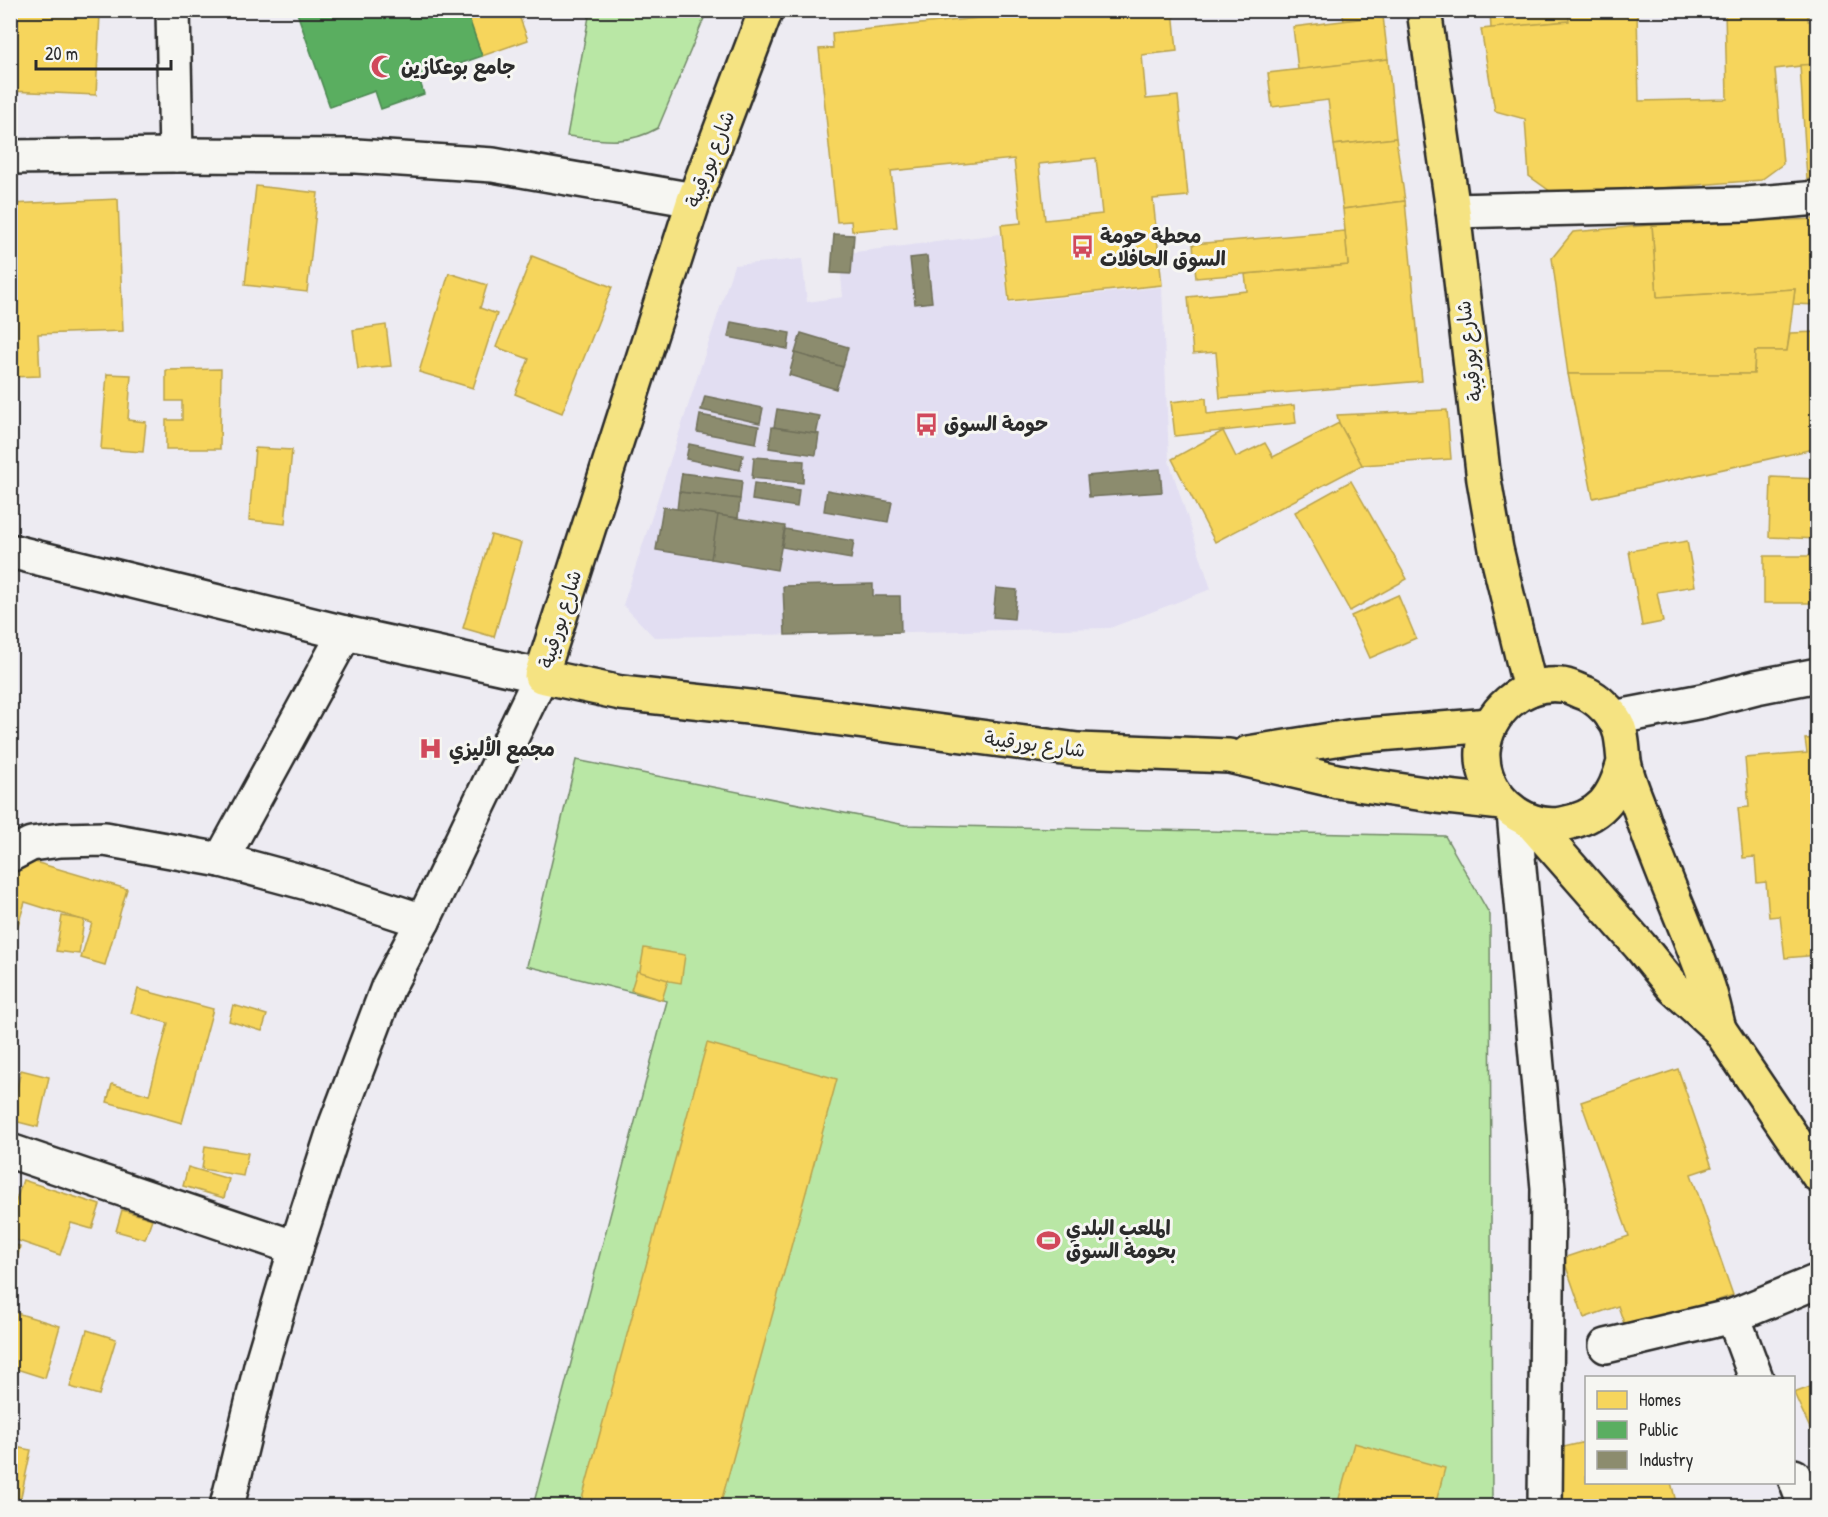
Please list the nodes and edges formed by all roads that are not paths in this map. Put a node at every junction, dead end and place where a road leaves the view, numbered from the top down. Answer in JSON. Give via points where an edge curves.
{"nodes":[{"id":1,"x":173,"y":10,"type":"edge"},
{"id":2,"x":766,"y":10,"type":"edge"},
{"id":3,"x":1424,"y":10,"type":"edge"},
{"id":4,"x":176,"y":155,"type":"junction"},
{"id":5,"x":10,"y":157,"type":"edge"},
{"id":6,"x":1818,"y":198,"type":"edge"},
{"id":7,"x":694,"y":200,"type":"junction"},
{"id":8,"x":1453,"y":211,"type":"junction"},
{"id":9,"x":10,"y":551,"type":"edge"},
{"id":10,"x":345,"y":633,"type":"junction"},
{"id":11,"x":1818,"y":675,"type":"edge"},
{"id":12,"x":541,"y":676,"type":"junction"},
{"id":13,"x":1530,"y":688,"type":"junction"},
{"id":14,"x":1614,"y":718,"type":"junction"},
{"id":15,"x":1490,"y":725,"type":"junction"},
{"id":16,"x":1229,"y":756,"type":"junction"},
{"id":17,"x":1624,"y":762,"type":"junction"},
{"id":18,"x":1516,"y":812,"type":"junction"},
{"id":19,"x":10,"y":855,"type":"edge"},
{"id":20,"x":221,"y":860,"type":"junction"},
{"id":21,"x":423,"y":921,"type":"junction"},
{"id":22,"x":1719,"y":1029,"type":"junction"},
{"id":23,"x":10,"y":1151,"type":"edge"},
{"id":24,"x":1818,"y":1174,"type":"edge"},
{"id":25,"x":296,"y":1248,"type":"junction"},
{"id":26,"x":1818,"y":1281,"type":"edge"},
{"id":27,"x":1733,"y":1316,"type":"junction"},
{"id":28,"x":1606,"y":1346,"type":"dead end"},
{"id":29,"x":1756,"y":1376,"type":"edge"},
{"id":30,"x":227,"y":1506,"type":"edge"},
{"id":31,"x":1545,"y":1506,"type":"edge"}],
"edges":[{"from":1,"to":4,"type":"street"},
{"from":2,"to":7,"type":"main road","name":"شارع بورقيبة"},
{"from":3,"to":8,"type":"main road","name":"شارع بورقيبة"},
{"from":4,"to":5,"type":"street"},
{"from":4,"to":7,"type":"street","via":[[356,156],[493,165]]},
{"from":6,"to":8,"type":"street","via":[[1746,204]]},
{"from":7,"to":12,"type":"main road","name":"شارع بورقيبة"},
{"from":8,"to":13,"type":"main road","name":"شارع بورقيبة","via":[[1484,480],[1496,549]]},
{"from":9,"to":10,"type":"street"},
{"from":10,"to":12,"type":"street"},
{"from":10,"to":20,"type":"street"},
{"from":11,"to":14,"type":"street"},
{"from":12,"to":16,"type":"main road","name":"شارع بورقيبة","via":[[621,693],[1078,750]]},
{"from":12,"to":21,"type":"street"},
{"from":13,"to":14,"type":"main road","via":[[1562,685],[1592,696]]},
{"from":13,"to":15,"type":"main road","via":[[1506,702]]},
{"from":14,"to":17,"type":"main road","via":[[1623,739]]},
{"from":15,"to":16,"type":"main road","name":"شارع بورقيبة","via":[[1355,736]]},
{"from":15,"to":18,"type":"main road","via":[[1483,752],[1487,779]]},
{"from":16,"to":18,"type":"main road","name":"شارع بورقيبة","via":[[1337,781]]},
{"from":17,"to":18,"type":"main road","via":[[1617,786],[1602,807],[1580,820],[1555,825]]},
{"from":17,"to":22,"type":"main road","via":[[1654,854],[1707,983]]},
{"from":18,"to":22,"type":"main road","via":[[1640,946],[1672,987]]},
{"from":18,"to":31,"type":"street","via":[[1548,1188]]},
{"from":19,"to":20,"type":"street","via":[[31,844],[105,839]]},
{"from":20,"to":21,"type":"street"},
{"from":21,"to":25,"type":"street","via":[[388,987],[336,1124]]},
{"from":22,"to":24,"type":"main road"},
{"from":23,"to":25,"type":"street"},
{"from":25,"to":30,"type":"street","via":[[262,1362]]},
{"from":26,"to":27,"type":"street"},
{"from":27,"to":28,"type":"street"},
{"from":27,"to":29,"type":"street"}]}
